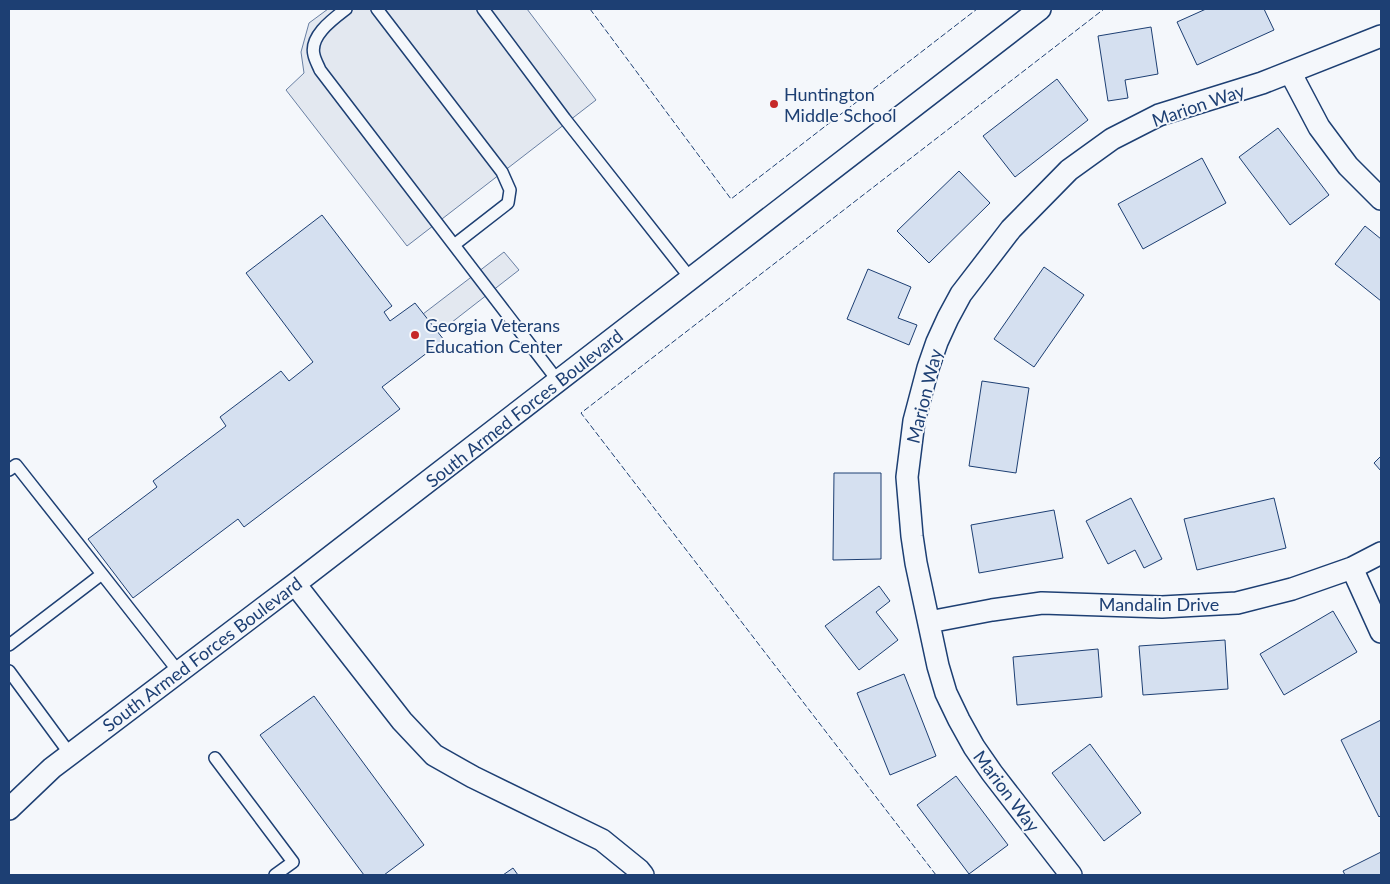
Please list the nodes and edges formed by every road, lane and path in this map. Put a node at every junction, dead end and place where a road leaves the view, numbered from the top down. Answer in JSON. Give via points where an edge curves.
{"nodes":[{"id":1,"x":346,"y":9,"type":"edge"},
{"id":2,"x":377,"y":9,"type":"edge"},
{"id":3,"x":482,"y":9,"type":"edge"},
{"id":4,"x":1040,"y":9,"type":"edge"},
{"id":5,"x":1381,"y":36,"type":"edge"},
{"id":6,"x":1290,"y":72,"type":"junction"},
{"id":7,"x":1381,"y":199,"type":"edge"},
{"id":8,"x":454,"y":245,"type":"junction"},
{"id":9,"x":691,"y":279,"type":"junction"},
{"id":10,"x":558,"y":381,"type":"junction"},
{"id":11,"x":9,"y":470,"type":"edge"},
{"id":12,"x":1381,"y":553,"type":"edge"},
{"id":13,"x":1352,"y":568,"type":"junction"},
{"id":14,"x":102,"y":574,"type":"junction"},
{"id":15,"x":296,"y":584,"type":"junction"},
{"id":16,"x":929,"y":622,"type":"junction"},
{"id":17,"x":1381,"y":632,"type":"edge"},
{"id":18,"x":9,"y":644,"type":"edge"},
{"id":19,"x":9,"y":671,"type":"edge"},
{"id":20,"x":178,"y":671,"type":"junction"},
{"id":21,"x":70,"y":754,"type":"junction"},
{"id":22,"x":214,"y":758,"type":"dead end"},
{"id":23,"x":9,"y":809,"type":"edge"},
{"id":24,"x":276,"y":875,"type":"edge"},
{"id":25,"x":643,"y":875,"type":"edge"},
{"id":26,"x":1071,"y":875,"type":"edge"}],
"edges":[{"from":1,"to":8,"type":"lane","via":[[328,22],[317,38],[313,53],[320,70]]},
{"from":2,"to":8,"type":"lane","via":[[502,172],[510,190],[508,203]]},
{"from":3,"to":9,"type":"lane"},
{"from":4,"to":9,"type":"street","name":"South Armed Forces Boulevard"},
{"from":5,"to":6,"type":"street","name":"Marion Way"},
{"from":6,"to":7,"type":"street","via":[[1318,127],[1348,166]]},
{"from":6,"to":16,"type":"street","name":"Marion Way","via":[[1159,116],[1112,139],[1049,188],[1011,229],[961,294],[928,368],[914,421],[907,477],[912,536]]},
{"from":8,"to":10,"type":"lane"},
{"from":9,"to":10,"type":"street","name":"South Armed Forces Boulevard"},
{"from":10,"to":15,"type":"street","name":"South Armed Forces Boulevard"},
{"from":11,"to":14,"type":"lane","via":[[16,464]]},
{"from":12,"to":13,"type":"street","name":"Mandalin Drive"},
{"from":13,"to":16,"type":"street","name":"Mandalin Drive","via":[[1292,589],[1236,603],[1162,607],[1042,603]]},
{"from":13,"to":17,"type":"street"},
{"from":14,"to":18,"type":"lane"},
{"from":14,"to":20,"type":"lane"},
{"from":15,"to":20,"type":"street","name":"South Armed Forces Boulevard"},
{"from":15,"to":25,"type":"street","via":[[434,756],[602,840]]},
{"from":16,"to":26,"type":"street","name":"Marion Way","via":[[946,693],[959,720],[992,773]]},
{"from":19,"to":21,"type":"lane"},
{"from":20,"to":21,"type":"street","name":"South Armed Forces Boulevard"},
{"from":21,"to":23,"type":"street","name":"South Armed Forces Boulevard"},
{"from":22,"to":24,"type":"lane","via":[[293,862]]}]}
